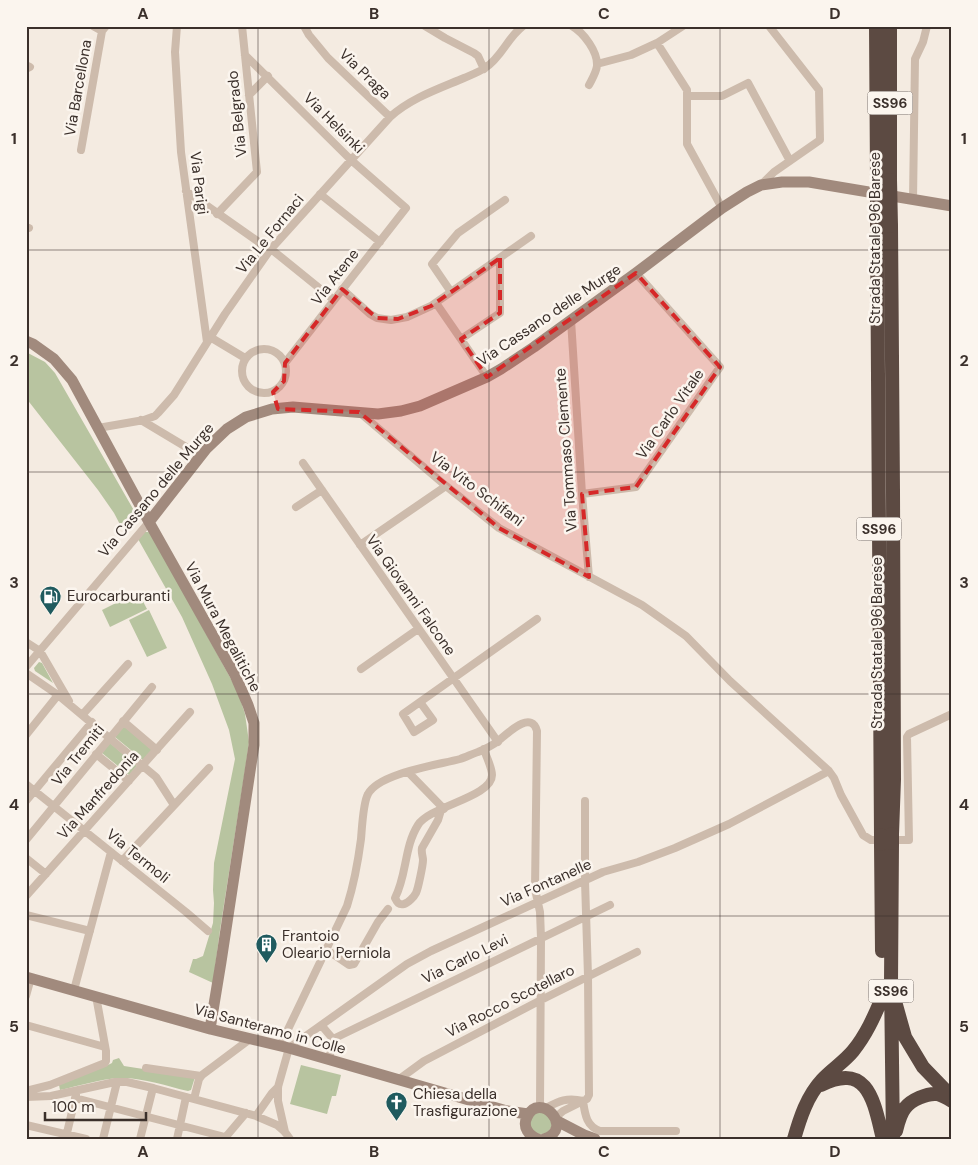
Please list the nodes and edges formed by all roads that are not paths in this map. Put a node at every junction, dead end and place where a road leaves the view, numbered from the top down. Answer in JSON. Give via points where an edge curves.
{"nodes":[{"id":1,"x":93,"y":26,"type":"edge"},
{"id":2,"x":177,"y":26,"type":"edge"},
{"id":3,"x":242,"y":26,"type":"edge"},
{"id":4,"x":304,"y":26,"type":"edge"},
{"id":5,"x":425,"y":26,"type":"edge"},
{"id":6,"x":523,"y":26,"type":"edge"},
{"id":7,"x":572,"y":26,"type":"edge"},
{"id":8,"x":684,"y":26,"type":"edge"},
{"id":9,"x":769,"y":26,"type":"edge"},
{"id":10,"x":876,"y":26,"type":"edge"},
{"id":11,"x":890,"y":26,"type":"edge"},
{"id":12,"x":927,"y":26,"type":"edge"},
{"id":13,"x":104,"y":29,"type":"edge"},
{"id":14,"x":657,"y":43,"type":"junction"},
{"id":15,"x":245,"y":55,"type":"junction"},
{"id":16,"x":597,"y":64,"type":"junction"},
{"id":17,"x":26,"y":65,"type":"edge"},
{"id":18,"x":26,"y":69,"type":"edge"},
{"id":19,"x":484,"y":69,"type":"junction"},
{"id":20,"x":268,"y":76,"type":"junction"},
{"id":21,"x":589,"y":85,"type":"dead end"},
{"id":22,"x":249,"y":95,"type":"junction"},
{"id":23,"x":687,"y":96,"type":"junction"},
{"id":24,"x":390,"y":117,"type":"junction"},
{"id":25,"x":81,"y":150,"type":"dead end"},
{"id":26,"x":351,"y":160,"type":"junction"},
{"id":27,"x":790,"y":161,"type":"junction"},
{"id":28,"x":884,"y":178,"type":"junction"},
{"id":29,"x":761,"y":185,"type":"junction"},
{"id":30,"x":186,"y":191,"type":"junction"},
{"id":31,"x":320,"y":194,"type":"junction"},
{"id":32,"x":505,"y":200,"type":"dead end"},
{"id":33,"x":913,"y":200,"type":"junction"},
{"id":34,"x":952,"y":206,"type":"edge"},
{"id":35,"x":406,"y":208,"type":"joint"},
{"id":36,"x":722,"y":208,"type":"junction"},
{"id":37,"x":217,"y":214,"type":"junction"},
{"id":38,"x":531,"y":236,"type":"dead end"},
{"id":39,"x":380,"y":242,"type":"junction"},
{"id":40,"x":271,"y":250,"type":"junction"},
{"id":41,"x":500,"y":258,"type":"junction"},
{"id":42,"x":636,"y":273,"type":"junction"},
{"id":43,"x":342,"y":290,"type":"junction"},
{"id":44,"x":451,"y":292,"type":"junction"},
{"id":45,"x":334,"y":300,"type":"junction"},
{"id":46,"x":436,"y":302,"type":"junction"},
{"id":47,"x":571,"y":320,"type":"junction"},
{"id":48,"x":461,"y":339,"type":"junction"},
{"id":49,"x":208,"y":340,"type":"junction"},
{"id":50,"x":26,"y":341,"type":"edge"},
{"id":51,"x":246,"y":358,"type":"junction"},
{"id":52,"x":285,"y":363,"type":"junction"},
{"id":53,"x":487,"y":377,"type":"junction"},
{"id":54,"x":273,"y":392,"type":"junction"},
{"id":55,"x":278,"y":409,"type":"junction"},
{"id":56,"x":359,"y":412,"type":"junction"},
{"id":57,"x":141,"y":420,"type":"junction"},
{"id":58,"x":98,"y":428,"type":"junction"},
{"id":59,"x":201,"y":456,"type":"junction"},
{"id":60,"x":303,"y":463,"type":"dead end"},
{"id":61,"x":446,"y":486,"type":"junction"},
{"id":62,"x":322,"y":490,"type":"junction"},
{"id":63,"x":582,"y":494,"type":"junction"},
{"id":64,"x":296,"y":507,"type":"dead end"},
{"id":65,"x":149,"y":522,"type":"junction"},
{"id":66,"x":360,"y":545,"type":"junction"},
{"id":67,"x":589,"y":577,"type":"junction"},
{"id":68,"x":537,"y":619,"type":"dead end"},
{"id":69,"x":418,"y":629,"type":"junction"},
{"id":70,"x":26,"y":642,"type":"edge"},
{"id":71,"x":40,"y":650,"type":"junction"},
{"id":72,"x":128,"y":664,"type":"dead end"},
{"id":73,"x":26,"y":667,"type":"edge"},
{"id":74,"x":361,"y":669,"type":"dead end"},
{"id":75,"x":26,"y":673,"type":"edge"},
{"id":76,"x":453,"y":679,"type":"junction"},
{"id":77,"x":152,"y":687,"type":"dead end"},
{"id":78,"x":58,"y":694,"type":"junction"},
{"id":79,"x":420,"y":702,"type":"dead end"},
{"id":80,"x":72,"y":705,"type":"junction"},
{"id":81,"x":190,"y":712,"type":"dead end"},
{"id":82,"x":82,"y":714,"type":"junction"},
{"id":83,"x":952,"y":714,"type":"edge"},
{"id":84,"x":124,"y":721,"type":"junction"},
{"id":85,"x":92,"y":722,"type":"junction"},
{"id":86,"x":26,"y":735,"type":"edge"},
{"id":87,"x":110,"y":737,"type":"junction"},
{"id":88,"x":498,"y":742,"type":"junction"},
{"id":89,"x":484,"y":749,"type":"junction"},
{"id":90,"x":157,"y":750,"type":"junction"},
{"id":91,"x":96,"y":754,"type":"junction"},
{"id":92,"x":143,"y":766,"type":"junction"},
{"id":93,"x":209,"y":768,"type":"dead end"},
{"id":94,"x":829,"y":771,"type":"junction"},
{"id":95,"x":408,"y":772,"type":"junction"},
{"id":96,"x":129,"y":781,"type":"junction"},
{"id":97,"x":26,"y":784,"type":"edge"},
{"id":98,"x":34,"y":791,"type":"junction"},
{"id":99,"x":26,"y":800,"type":"edge"},
{"id":100,"x":585,"y":801,"type":"dead end"},
{"id":101,"x":174,"y":805,"type":"junction"},
{"id":102,"x":54,"y":806,"type":"junction"},
{"id":103,"x":442,"y":809,"type":"junction"},
{"id":104,"x":85,"y":831,"type":"junction"},
{"id":105,"x":886,"y":839,"type":"junction"},
{"id":106,"x":26,"y":840,"type":"edge"},
{"id":107,"x":111,"y":852,"type":"junction"},
{"id":108,"x":26,"y":858,"type":"edge"},
{"id":109,"x":122,"y":861,"type":"junction"},
{"id":110,"x":46,"y":874,"type":"junction"},
{"id":111,"x":585,"y":881,"type":"junction"},
{"id":112,"x":26,"y":896,"type":"edge"},
{"id":113,"x":397,"y":901,"type":"junction"},
{"id":114,"x":538,"y":901,"type":"junction"},
{"id":115,"x":610,"y":906,"type":"dead end"},
{"id":116,"x":26,"y":915,"type":"edge"},
{"id":117,"x":586,"y":918,"type":"junction"},
{"id":118,"x":90,"y":931,"type":"junction"},
{"id":119,"x":208,"y":931,"type":"dead end"},
{"id":120,"x":541,"y":938,"type":"junction"},
{"id":121,"x":326,"y":950,"type":"junction"},
{"id":122,"x":637,"y":952,"type":"dead end"},
{"id":123,"x":588,"y":976,"type":"junction"},
{"id":124,"x":28,"y":977,"type":"edge"},
{"id":125,"x":891,"y":982,"type":"junction"},
{"id":126,"x":74,"y":990,"type":"junction"},
{"id":127,"x":26,"y":996,"type":"edge"},
{"id":128,"x":96,"y":996,"type":"junction"},
{"id":129,"x":882,"y":998,"type":"junction"},
{"id":130,"x":541,"y":1000,"type":"junction"},
{"id":131,"x":26,"y":1025,"type":"edge"},
{"id":132,"x":322,"y":1026,"type":"junction"},
{"id":133,"x":210,"y":1029,"type":"junction"},
{"id":134,"x":250,"y":1039,"type":"junction"},
{"id":135,"x":333,"y":1039,"type":"junction"},
{"id":136,"x":106,"y":1047,"type":"junction"},
{"id":137,"x":284,"y":1047,"type":"junction"},
{"id":138,"x":329,"y":1060,"type":"junction"},
{"id":139,"x":146,"y":1068,"type":"dead end"},
{"id":140,"x":201,"y":1076,"type":"junction"},
{"id":141,"x":398,"y":1080,"type":"junction"},
{"id":142,"x":117,"y":1082,"type":"junction"},
{"id":143,"x":278,"y":1087,"type":"junction"},
{"id":144,"x":153,"y":1088,"type":"junction"},
{"id":145,"x":816,"y":1088,"type":"junction"},
{"id":146,"x":26,"y":1091,"type":"edge"},
{"id":147,"x":76,"y":1094,"type":"junction"},
{"id":148,"x":26,"y":1096,"type":"edge"},
{"id":149,"x":952,"y":1096,"type":"edge"},
{"id":150,"x":190,"y":1098,"type":"junction"},
{"id":151,"x":952,"y":1101,"type":"edge"},
{"id":152,"x":582,"y":1102,"type":"junction"},
{"id":153,"x":111,"y":1108,"type":"junction"},
{"id":154,"x":543,"y":1108,"type":"junction"},
{"id":155,"x":507,"y":1111,"type":"junction"},
{"id":156,"x":246,"y":1113,"type":"junction"},
{"id":157,"x":528,"y":1114,"type":"junction"},
{"id":158,"x":146,"y":1116,"type":"junction"},
{"id":159,"x":256,"y":1116,"type":"junction"},
{"id":160,"x":556,"y":1119,"type":"junction"},
{"id":161,"x":26,"y":1125,"type":"edge"},
{"id":162,"x":180,"y":1125,"type":"junction"},
{"id":163,"x":524,"y":1131,"type":"edge"},
{"id":164,"x":676,"y":1131,"type":"dead end"},
{"id":165,"x":285,"y":1132,"type":"junction"},
{"id":166,"x":584,"y":1135,"type":"junction"},
{"id":167,"x":66,"y":1136,"type":"edge"},
{"id":168,"x":548,"y":1137,"type":"edge"},
{"id":169,"x":225,"y":1138,"type":"edge"},
{"id":170,"x":86,"y":1139,"type":"edge"},
{"id":171,"x":103,"y":1139,"type":"edge"},
{"id":172,"x":140,"y":1139,"type":"edge"},
{"id":173,"x":177,"y":1139,"type":"edge"},
{"id":174,"x":290,"y":1139,"type":"edge"},
{"id":175,"x":538,"y":1139,"type":"edge"},
{"id":176,"x":595,"y":1139,"type":"edge"},
{"id":177,"x":794,"y":1139,"type":"edge"},
{"id":178,"x":883,"y":1139,"type":"edge"},
{"id":179,"x":893,"y":1139,"type":"edge"}],
"edges":[{"from":1,"to":13,"type":"street"},
{"from":2,"to":30,"type":"street","name":"Via Parigi","via":[[175,52]]},
{"from":3,"to":15,"type":"street","name":"Via Belgrado"},
{"from":4,"to":24,"type":"street","name":"Via Praga","via":[[328,58]]},
{"from":5,"to":19,"type":"street","via":[[474,53]]},
{"from":6,"to":19,"type":"street","name":"Via Le Fornaci","via":[[495,62]]},
{"from":7,"to":16,"type":"street","via":[[587,40]]},
{"from":8,"to":14,"type":"street"},
{"from":9,"to":27,"type":"street","via":[[819,90],[820,140]]},
{"from":10,"to":28,"type":"highway","name":"Strada Statale 96 Barese","number":"SS96"},
{"from":11,"to":28,"type":"highway","name":"Strada Statale 96 Barese","number":"SS96"},
{"from":12,"to":33,"type":"street","via":[[915,59]]},
{"from":13,"to":25,"type":"street","name":"Via Barcellona"},
{"from":14,"to":16,"type":"street","via":[[632,55]]},
{"from":14,"to":23,"type":"street","via":[[687,90]]},
{"from":15,"to":20,"type":"street","name":"Via Helsinki"},
{"from":15,"to":22,"type":"street","name":"Via Belgrado"},
{"from":16,"to":21,"type":"street"},
{"from":17,"to":18,"type":"street","via":[[30,67]]},
{"from":19,"to":24,"type":"street","name":"Via Le Fornaci","via":[[415,100]]},
{"from":20,"to":22,"type":"street"},
{"from":20,"to":26,"type":"street","name":"Via Helsinki"},
{"from":22,"to":37,"type":"street","name":"Via Belgrado","via":[[257,172]]},
{"from":23,"to":27,"type":"street","via":[[722,96],[748,84]]},
{"from":23,"to":36,"type":"street","via":[[687,144]]},
{"from":24,"to":26,"type":"street","name":"Via Le Fornaci"},
{"from":26,"to":31,"type":"street","name":"Via Le Fornaci"},
{"from":26,"to":35,"type":"street","name":"Via Helsinki"},
{"from":27,"to":29,"type":"street"},
{"from":28,"to":105,"type":"highway","name":"Strada Statale 96 Barese","number":"SS96","bridge":true},
{"from":29,"to":33,"type":"street","via":[[809,182]]},
{"from":29,"to":36,"type":"street","name":"Via Cassano delle Murge"},
{"from":30,"to":37,"type":"street"},
{"from":30,"to":49,"type":"street","name":"Via Parigi"},
{"from":31,"to":39,"type":"street"},
{"from":31,"to":40,"type":"street","name":"Via Le Fornaci"},
{"from":32,"to":44,"type":"street","via":[[458,233],[432,264]]},
{"from":33,"to":34,"type":"street"},
{"from":35,"to":39,"type":"street","name":"Via Atene"},
{"from":36,"to":42,"type":"street","name":"Via Cassano delle Murge"},
{"from":37,"to":40,"type":"street"},
{"from":38,"to":41,"type":"street"},
{"from":39,"to":43,"type":"street","name":"Via Atene"},
{"from":40,"to":45,"type":"street"},
{"from":40,"to":49,"type":"street","name":"Via Le Fornaci"},
{"from":41,"to":44,"type":"street"},
{"from":41,"to":48,"type":"street","via":[[500,313]]},
{"from":42,"to":47,"type":"street","name":"Via Cassano delle Murge"},
{"from":42,"to":63,"type":"street","name":"Via Carlo Vitale","via":[[720,367],[636,487]]},
{"from":43,"to":45,"type":"street","name":"Via Atene"},
{"from":43,"to":46,"type":"street","via":[[370,314],[384,319],[407,318]]},
{"from":44,"to":46,"type":"street"},
{"from":45,"to":52,"type":"street","name":"Via Atene"},
{"from":46,"to":48,"type":"street"},
{"from":47,"to":53,"type":"street","name":"Via Cassano delle Murge"},
{"from":47,"to":63,"type":"street","name":"Via Tommaso Clemente"},
{"from":48,"to":53,"type":"street"},
{"from":49,"to":51,"type":"street"},
{"from":49,"to":57,"type":"street","name":"Via Le Fornaci","via":[[174,395],[155,416]]},
{"from":50,"to":58,"type":"street","name":"Via Mura Megalitiche","via":[[54,359],[72,380]]},
{"from":51,"to":52,"type":"street","via":[[257,350],[272,350]]},
{"from":51,"to":54,"type":"street","via":[[241,372],[246,385],[258,393]]},
{"from":52,"to":54,"type":"street","via":[[284,382]]},
{"from":53,"to":56,"type":"street","name":"Via Cassano delle Murge","via":[[420,406],[378,414]]},
{"from":54,"to":55,"type":"street"},
{"from":55,"to":56,"type":"street","name":"Via Cassano delle Murge","via":[[293,407]]},
{"from":55,"to":59,"type":"street","name":"Via Cassano delle Murge","via":[[246,417],[227,429]]},
{"from":56,"to":61,"type":"street","name":"Via Vito Schifani"},
{"from":57,"to":58,"type":"street","name":"Via Le Fornaci"},
{"from":57,"to":59,"type":"street"},
{"from":58,"to":65,"type":"street","name":"Via Mura Megalitiche"},
{"from":59,"to":65,"type":"street","name":"Via Cassano delle Murge"},
{"from":60,"to":62,"type":"street","name":"Via Giovanni Falcone"},
{"from":61,"to":66,"type":"street"},
{"from":61,"to":67,"type":"street","name":"Via Vito Schifani","via":[[499,528]]},
{"from":62,"to":64,"type":"street"},
{"from":62,"to":66,"type":"street","name":"Via Giovanni Falcone"},
{"from":63,"to":67,"type":"street","name":"Via Tommaso Clemente"},
{"from":65,"to":71,"type":"street","name":"Via Cassano delle Murge"},
{"from":65,"to":133,"type":"street","name":"Via Mura Megalitiche","via":[[235,675],[254,724],[254,745]]},
{"from":66,"to":69,"type":"street","name":"Via Giovanni Falcone"},
{"from":67,"to":94,"type":"street","name":"Via Vito Schifani","via":[[642,606],[686,636],[730,681]]},
{"from":68,"to":76,"type":"street"},
{"from":69,"to":74,"type":"street"},
{"from":69,"to":76,"type":"street","name":"Via Giovanni Falcone"},
{"from":70,"to":71,"type":"street"},
{"from":71,"to":73,"type":"street","name":"Via Cassano delle Murge"},
{"from":71,"to":80,"type":"street"},
{"from":72,"to":82,"type":"street"},
{"from":75,"to":78,"type":"street"},
{"from":76,"to":79,"type":"street"},
{"from":76,"to":88,"type":"street","name":"Via Giovanni Falcone"},
{"from":77,"to":84,"type":"street","name":"Via Tremiti"},
{"from":78,"to":80,"type":"street"},
{"from":78,"to":86,"type":"street"},
{"from":80,"to":82,"type":"street"},
{"from":81,"to":90,"type":"street","name":"Via Manfredonia"},
{"from":82,"to":85,"type":"street"},
{"from":83,"to":94,"type":"street","via":[[907,737],[908,840],[865,838]]},
{"from":84,"to":87,"type":"street","name":"Via Tremiti"},
{"from":84,"to":90,"type":"street"},
{"from":85,"to":87,"type":"street"},
{"from":85,"to":98,"type":"street"},
{"from":87,"to":91,"type":"street","name":"Via Tremiti"},
{"from":87,"to":92,"type":"street"},
{"from":88,"to":89,"type":"street"},
{"from":88,"to":114,"type":"street","via":[[520,723],[528,723],[537,731],[535,889]]},
{"from":89,"to":95,"type":"street","via":[[460,759]]},
{"from":89,"to":103,"type":"street","via":[[492,776],[490,783]]},
{"from":90,"to":92,"type":"street","name":"Via Manfredonia"},
{"from":91,"to":96,"type":"street"},
{"from":91,"to":102,"type":"street","name":"Via Tremiti"},
{"from":92,"to":96,"type":"street","name":"Via Manfredonia"},
{"from":92,"to":101,"type":"street","via":[[156,777]]},
{"from":93,"to":101,"type":"street"},
{"from":94,"to":111,"type":"street","name":"Via Fontanelle","via":[[729,824]]},
{"from":95,"to":103,"type":"street"},
{"from":95,"to":121,"type":"street","via":[[384,780],[368,793],[352,891]]},
{"from":96,"to":104,"type":"street","name":"Via Manfredonia"},
{"from":97,"to":98,"type":"street","name":"Via Termoli"},
{"from":98,"to":99,"type":"street"},
{"from":98,"to":102,"type":"street","name":"Via Termoli"},
{"from":100,"to":111,"type":"street"},
{"from":101,"to":109,"type":"street"},
{"from":102,"to":104,"type":"street","name":"Via Termoli"},
{"from":102,"to":106,"type":"street","name":"Via Tremiti"},
{"from":103,"to":113,"type":"street","via":[[421,821],[411,839]]},
{"from":103,"to":113,"type":"street","via":[[421,851],[423,861],[416,893],[404,904]]},
{"from":104,"to":107,"type":"street","name":"Via Termoli"},
{"from":104,"to":110,"type":"street","name":"Via Manfredonia"},
{"from":105,"to":125,"type":"highway","name":"Strada Statale 96 Barese","number":"SS96"},
{"from":105,"to":129,"type":"highway","name":"Strada Statale 96 Barese","number":"SS96"},
{"from":107,"to":109,"type":"street","name":"Via Termoli"},
{"from":107,"to":118,"type":"street"},
{"from":108,"to":110,"type":"street"},
{"from":109,"to":119,"type":"street","name":"Via Termoli"},
{"from":110,"to":112,"type":"street","name":"Via Manfredonia"},
{"from":111,"to":114,"type":"street","name":"Via Fontanelle"},
{"from":111,"to":117,"type":"street"},
{"from":113,"to":121,"type":"street","via":[[378,922],[354,964],[350,965]]},
{"from":114,"to":120,"type":"street"},
{"from":114,"to":132,"type":"street","name":"Via Fontanelle","via":[[419,956]]},
{"from":115,"to":117,"type":"street","name":"Via Carlo Levi"},
{"from":116,"to":118,"type":"street"},
{"from":117,"to":120,"type":"street","name":"Via Carlo Levi"},
{"from":117,"to":123,"type":"street"},
{"from":118,"to":126,"type":"street"},
{"from":120,"to":130,"type":"street"},
{"from":120,"to":135,"type":"street","name":"Via Carlo Levi"},
{"from":121,"to":137,"type":"street"},
{"from":122,"to":123,"type":"street","name":"Via Rocco Scotellaro"},
{"from":123,"to":130,"type":"street","name":"Via Rocco Scotellaro"},
{"from":123,"to":152,"type":"street","via":[[589,1095]]},
{"from":124,"to":126,"type":"street","name":"Via Santeramo in Colle"},
{"from":124,"to":127,"type":"street"},
{"from":125,"to":149,"type":"highway","via":[[905,1037],[923,1067]]},
{"from":125,"to":179,"type":"highway","name":"Strada Statale 96 Barese","number":"SS96"},
{"from":126,"to":128,"type":"street","name":"Via Santeramo in Colle"},
{"from":128,"to":133,"type":"street","name":"Via Santeramo in Colle"},
{"from":128,"to":136,"type":"street"},
{"from":129,"to":145,"type":"highway","via":[[866,1033],[852,1053]]},
{"from":129,"to":178,"type":"highway","name":"Strada Statale 96 Barese","number":"SS96"},
{"from":130,"to":141,"type":"street","name":"Via Rocco Scotellaro","via":[[424,1061]]},
{"from":130,"to":154,"type":"street"},
{"from":131,"to":136,"type":"street"},
{"from":132,"to":135,"type":"street"},
{"from":132,"to":137,"type":"street","name":"Via Fontanelle"},
{"from":133,"to":134,"type":"street","name":"Via Santeramo in Colle"},
{"from":134,"to":137,"type":"street","name":"Via Santeramo in Colle"},
{"from":134,"to":140,"type":"street"},
{"from":135,"to":138,"type":"street"},
{"from":136,"to":146,"type":"street","via":[[105,1063],[50,1086]]},
{"from":137,"to":138,"type":"street","name":"Via Santeramo in Colle"},
{"from":137,"to":143,"type":"street"},
{"from":138,"to":141,"type":"street","name":"Via Santeramo in Colle"},
{"from":139,"to":140,"type":"street"},
{"from":140,"to":150,"type":"street"},
{"from":141,"to":155,"type":"street","name":"Via Santeramo in Colle"},
{"from":142,"to":144,"type":"street"},
{"from":142,"to":147,"type":"street"},
{"from":142,"to":153,"type":"street"},
{"from":143,"to":159,"type":"street"},
{"from":143,"to":165,"type":"street"},
{"from":144,"to":150,"type":"street"},
{"from":144,"to":158,"type":"street"},
{"from":145,"to":177,"type":"highway","via":[[799,1120]]},
{"from":145,"to":178,"type":"highway","via":[[832,1080],[849,1077],[864,1085],[873,1101]]},
{"from":147,"to":148,"type":"street"},
{"from":147,"to":153,"type":"street"},
{"from":147,"to":167,"type":"street"},
{"from":150,"to":156,"type":"street"},
{"from":150,"to":162,"type":"street"},
{"from":151,"to":179,"type":"highway","via":[[936,1094],[912,1101],[904,1108]]},
{"from":152,"to":154,"type":"street","via":[[561,1100]]},
{"from":152,"to":160,"type":"street","via":[[563,1111]]},
{"from":152,"to":164,"type":"street","via":[[590,1126],[600,1131]]},
{"from":153,"to":158,"type":"street"},
{"from":153,"to":171,"type":"street"},
{"from":154,"to":157,"type":"street"},
{"from":154,"to":160,"type":"street"},
{"from":155,"to":157,"type":"street","name":"Via Santeramo in Colle"},
{"from":155,"to":163,"type":"street"},
{"from":156,"to":159,"type":"street"},
{"from":156,"to":169,"type":"street"},
{"from":157,"to":163,"type":"street"},
{"from":158,"to":162,"type":"street"},
{"from":158,"to":172,"type":"street"},
{"from":159,"to":165,"type":"street"},
{"from":160,"to":166,"type":"street"},
{"from":160,"to":168,"type":"street","via":[[555,1131]]},
{"from":161,"to":167,"type":"street"},
{"from":162,"to":169,"type":"street"},
{"from":162,"to":173,"type":"street"},
{"from":163,"to":175,"type":"street"},
{"from":165,"to":174,"type":"street"},
{"from":166,"to":168,"type":"street"},
{"from":166,"to":176,"type":"street"},
{"from":167,"to":170,"type":"street"}]}
